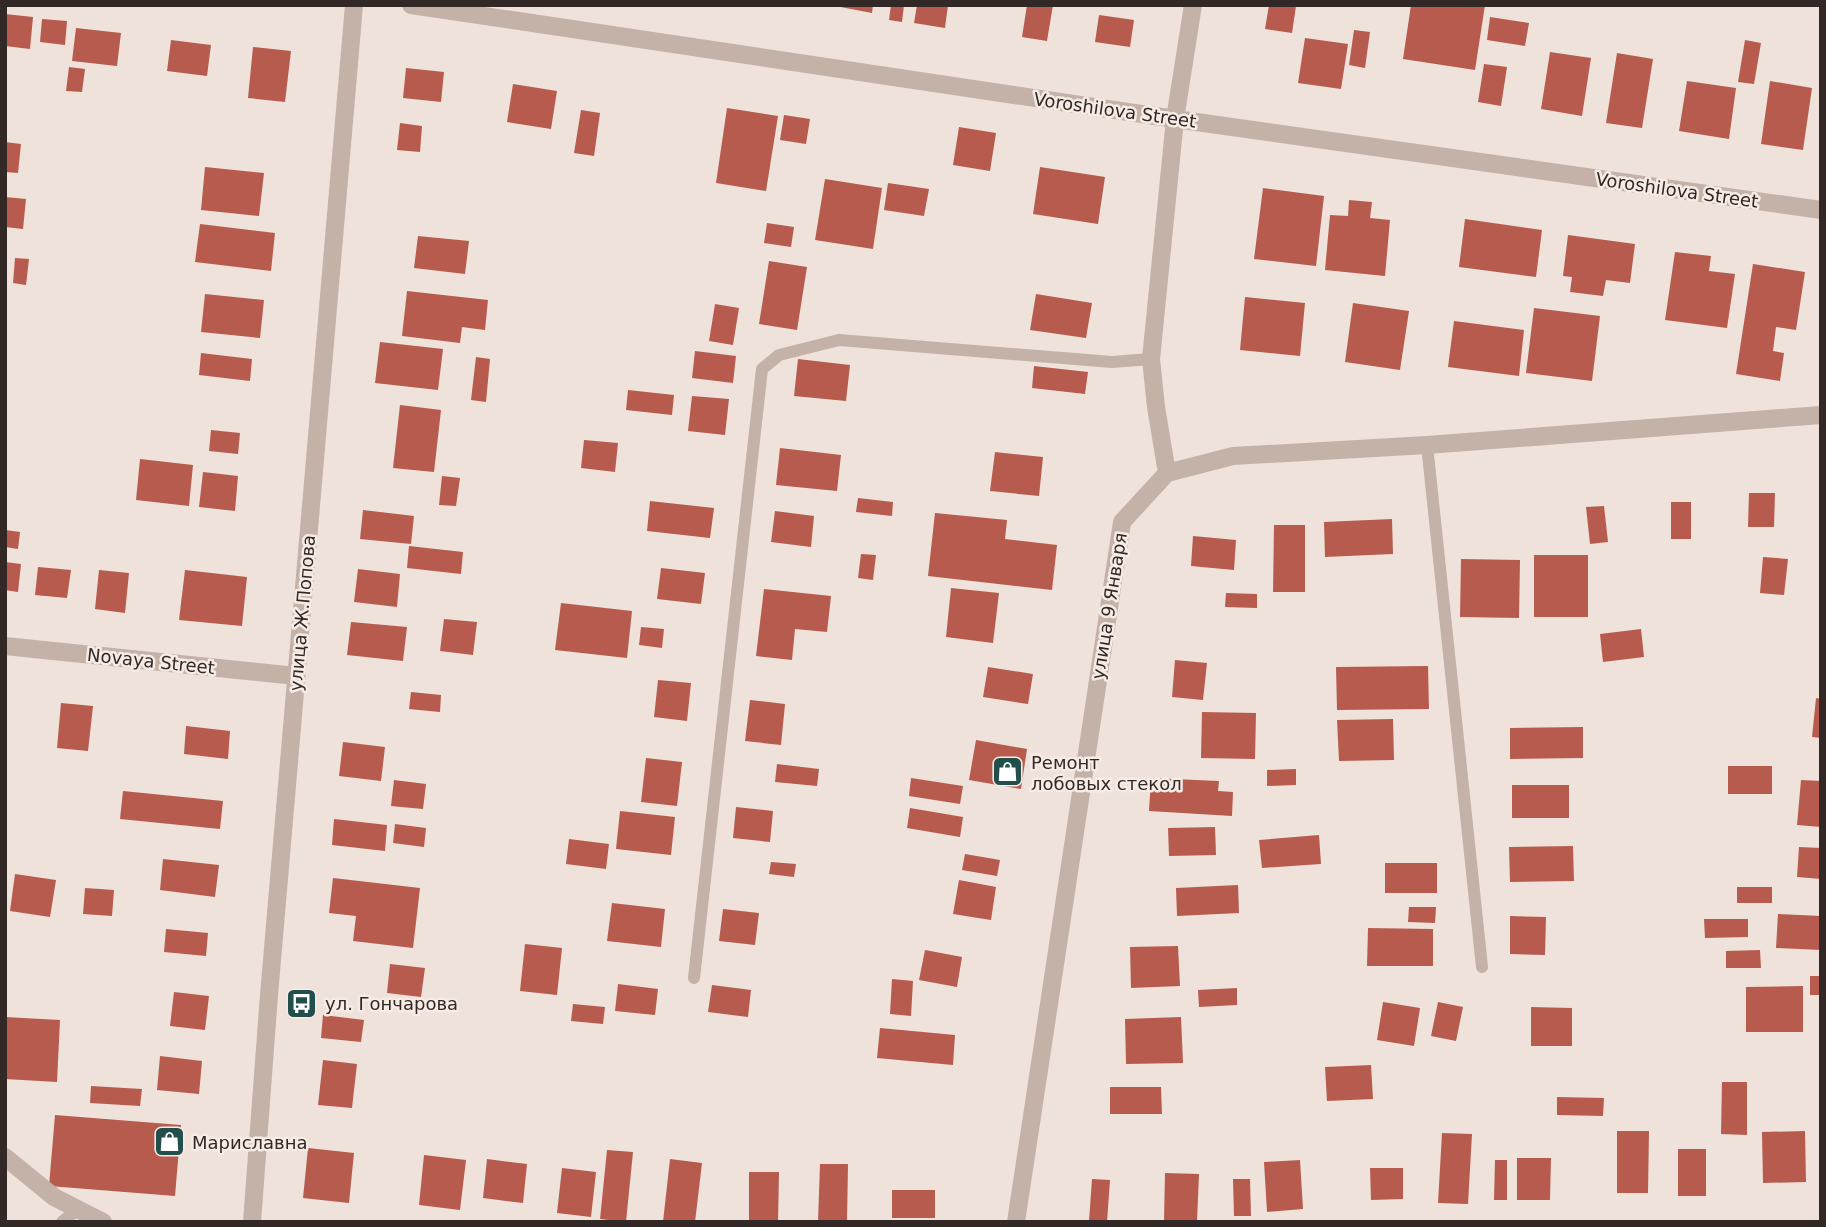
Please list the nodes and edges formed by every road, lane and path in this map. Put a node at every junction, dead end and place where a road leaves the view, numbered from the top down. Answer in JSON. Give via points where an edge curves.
{"nodes":[{"id":1,"x":354,"y":5,"type":"edge"},
{"id":2,"x":411,"y":5,"type":"edge"},
{"id":3,"x":1193,"y":5,"type":"edge"},
{"id":4,"x":1175,"y":119,"type":"junction"},
{"id":5,"x":1821,"y":210,"type":"edge"},
{"id":6,"x":1151,"y":359,"type":"junction"},
{"id":7,"x":1821,"y":415,"type":"edge"},
{"id":8,"x":1427,"y":445,"type":"junction"},
{"id":9,"x":1167,"y":473,"type":"junction"},
{"id":10,"x":5,"y":646,"type":"edge"},
{"id":11,"x":296,"y":676,"type":"junction"},
{"id":12,"x":1482,"y":967,"type":"dead end"},
{"id":13,"x":694,"y":978,"type":"dead end"},
{"id":14,"x":5,"y":1157,"type":"edge"},
{"id":15,"x":78,"y":1209,"type":"junction"},
{"id":16,"x":62,"y":1222,"type":"edge"},
{"id":17,"x":103,"y":1222,"type":"edge"},
{"id":18,"x":252,"y":1222,"type":"edge"},
{"id":19,"x":1016,"y":1222,"type":"edge"}],
"edges":[{"from":1,"to":11,"type":"street","name":"улица Ж.Попова"},
{"from":2,"to":4,"type":"street","name":"Voroshilova Street"},
{"from":3,"to":4,"type":"street"},
{"from":4,"to":5,"type":"street","name":"Voroshilova Street"},
{"from":4,"to":6,"type":"street"},
{"from":6,"to":9,"type":"street"},
{"from":6,"to":13,"type":"lane","via":[[1112,362],[839,340],[779,355],[762,369]]},
{"from":7,"to":8,"type":"street"},
{"from":8,"to":9,"type":"street","via":[[1233,456]]},
{"from":8,"to":12,"type":"lane"},
{"from":9,"to":19,"type":"street","name":"улица 9 Января","via":[[1122,522]]},
{"from":10,"to":11,"type":"street","name":"Novaya Street"},
{"from":11,"to":18,"type":"street","name":"улица Ж.Попова"},
{"from":14,"to":15,"type":"street","via":[[54,1197]]},
{"from":15,"to":16,"type":"lane"},
{"from":15,"to":17,"type":"street"}]}
